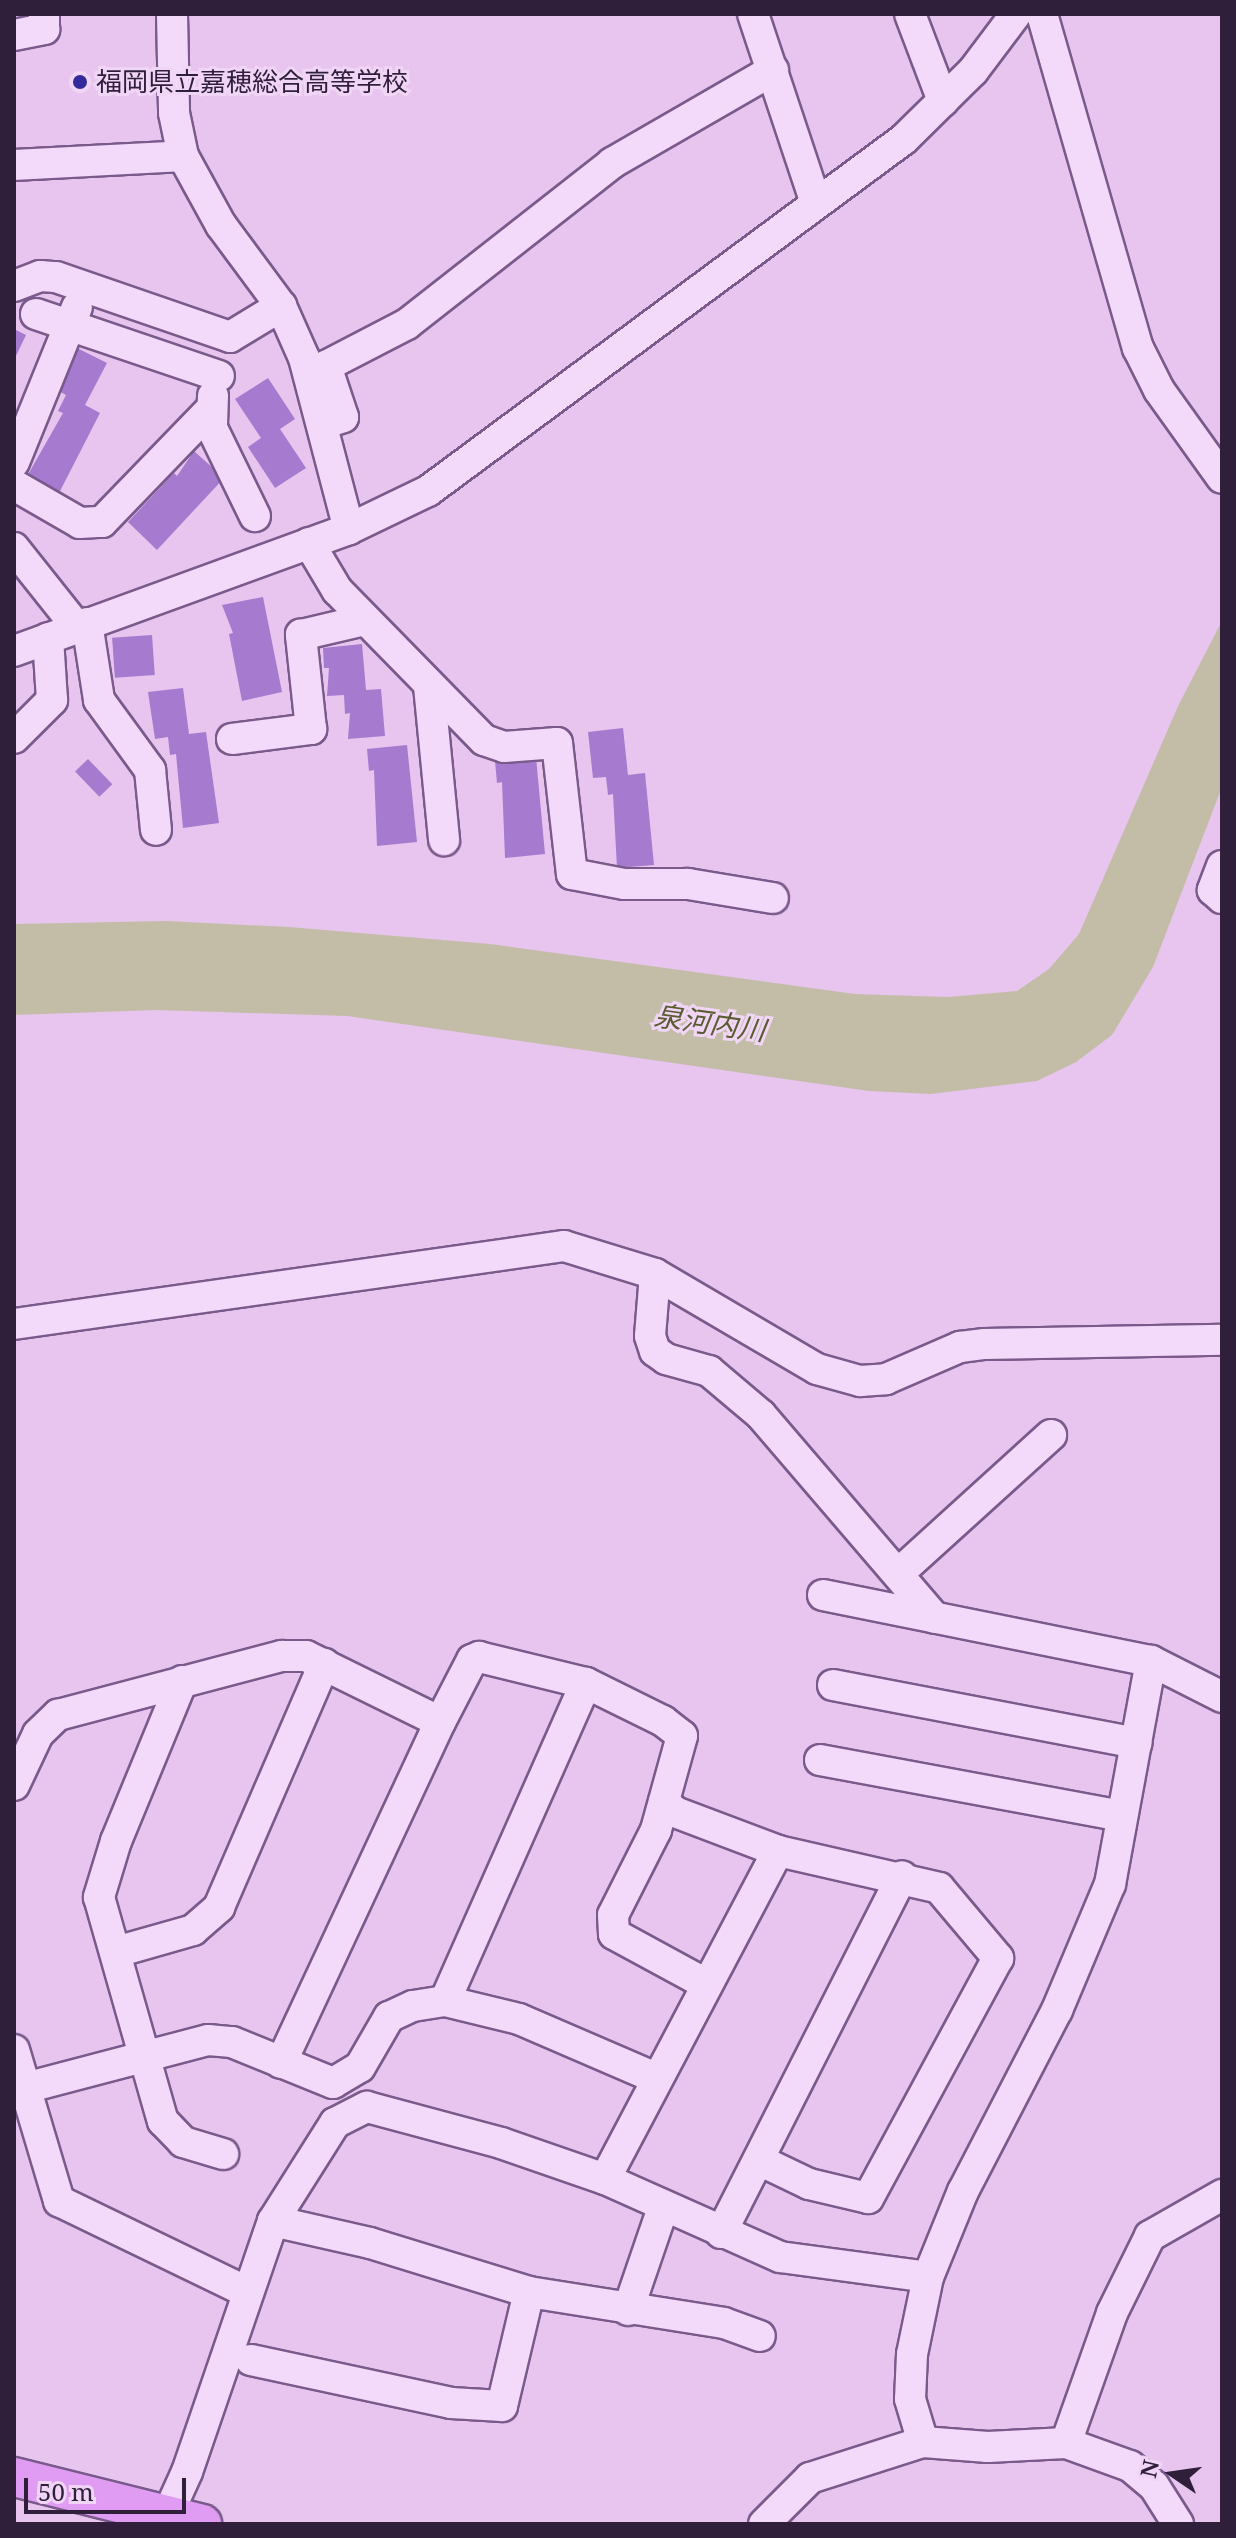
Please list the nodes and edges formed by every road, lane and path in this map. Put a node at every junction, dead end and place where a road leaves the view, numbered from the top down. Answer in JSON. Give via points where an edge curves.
{"nodes":[{"id":1,"x":44,"y":14,"type":"edge"},
{"id":2,"x":172,"y":14,"type":"edge"},
{"id":3,"x":753,"y":14,"type":"edge"},
{"id":4,"x":910,"y":14,"type":"edge"},
{"id":5,"x":1016,"y":14,"type":"edge"},
{"id":6,"x":1042,"y":14,"type":"edge"},
{"id":7,"x":14,"y":35,"type":"edge"},
{"id":8,"x":773,"y":70,"type":"junction"},
{"id":9,"x":943,"y":101,"type":"junction"},
{"id":10,"x":183,"y":156,"type":"junction"},
{"id":11,"x":14,"y":165,"type":"edge"},
{"id":12,"x":816,"y":203,"type":"junction"},
{"id":13,"x":14,"y":286,"type":"edge"},
{"id":14,"x":86,"y":287,"type":"junction"},
{"id":15,"x":281,"y":306,"type":"junction"},
{"id":16,"x":36,"y":314,"type":"dead end"},
{"id":17,"x":70,"y":324,"type":"junction"},
{"id":18,"x":230,"y":337,"type":"junction"},
{"id":19,"x":219,"y":376,"type":"junction"},
{"id":20,"x":211,"y":409,"type":"junction"},
{"id":21,"x":325,"y":423,"type":"junction"},
{"id":22,"x":14,"y":462,"type":"edge"},
{"id":23,"x":1222,"y":478,"type":"edge"},
{"id":24,"x":14,"y":485,"type":"edge"},
{"id":25,"x":255,"y":516,"type":"dead end"},
{"id":26,"x":349,"y":529,"type":"junction"},
{"id":27,"x":309,"y":543,"type":"junction"},
{"id":28,"x":14,"y":548,"type":"edge"},
{"id":29,"x":365,"y":620,"type":"junction"},
{"id":30,"x":81,"y":624,"type":"junction"},
{"id":31,"x":48,"y":638,"type":"junction"},
{"id":32,"x":14,"y":651,"type":"edge"},
{"id":33,"x":429,"y":686,"type":"junction"},
{"id":34,"x":14,"y":738,"type":"edge"},
{"id":35,"x":232,"y":739,"type":"dead end"},
{"id":36,"x":156,"y":830,"type":"dead end"},
{"id":37,"x":444,"y":840,"type":"dead end"},
{"id":38,"x":1222,"y":866,"type":"edge"},
{"id":39,"x":773,"y":898,"type":"dead end"},
{"id":40,"x":1222,"y":898,"type":"edge"},
{"id":41,"x":655,"y":1274,"type":"junction"},
{"id":42,"x":14,"y":1324,"type":"edge"},
{"id":43,"x":1222,"y":1340,"type":"edge"},
{"id":44,"x":1051,"y":1435,"type":"dead end"},
{"id":45,"x":900,"y":1572,"type":"junction"},
{"id":46,"x":823,"y":1595,"type":"dead end"},
{"id":47,"x":935,"y":1618,"type":"junction"},
{"id":48,"x":1151,"y":1661,"type":"junction"},
{"id":49,"x":324,"y":1664,"type":"junction"},
{"id":50,"x":182,"y":1681,"type":"junction"},
{"id":51,"x":586,"y":1683,"type":"junction"},
{"id":52,"x":833,"y":1685,"type":"dead end"},
{"id":53,"x":1222,"y":1697,"type":"edge"},
{"id":54,"x":440,"y":1722,"type":"junction"},
{"id":55,"x":1136,"y":1743,"type":"junction"},
{"id":56,"x":820,"y":1760,"type":"dead end"},
{"id":57,"x":14,"y":1785,"type":"edge"},
{"id":58,"x":664,"y":1802,"type":"junction"},
{"id":59,"x":1122,"y":1816,"type":"junction"},
{"id":60,"x":778,"y":1851,"type":"junction"},
{"id":61,"x":902,"y":1876,"type":"junction"},
{"id":62,"x":116,"y":1952,"type":"junction"},
{"id":63,"x":706,"y":1984,"type":"junction"},
{"id":64,"x":445,"y":2001,"type":"junction"},
{"id":65,"x":14,"y":2050,"type":"edge"},
{"id":66,"x":146,"y":2055,"type":"junction"},
{"id":67,"x":281,"y":2063,"type":"junction"},
{"id":68,"x":656,"y":2078,"type":"junction"},
{"id":69,"x":25,"y":2088,"type":"junction"},
{"id":70,"x":223,"y":2154,"type":"dead end"},
{"id":71,"x":759,"y":2160,"type":"junction"},
{"id":72,"x":605,"y":2179,"type":"junction"},
{"id":73,"x":1222,"y":2195,"type":"edge"},
{"id":74,"x":663,"y":2208,"type":"junction"},
{"id":75,"x":273,"y":2221,"type":"junction"},
{"id":76,"x":721,"y":2233,"type":"junction"},
{"id":77,"x":928,"y":2277,"type":"junction"},
{"id":78,"x":247,"y":2292,"type":"junction"},
{"id":79,"x":529,"y":2292,"type":"junction"},
{"id":80,"x":628,"y":2310,"type":"junction"},
{"id":81,"x":760,"y":2336,"type":"dead end"},
{"id":82,"x":251,"y":2360,"type":"dead end"},
{"id":83,"x":923,"y":2442,"type":"junction"},
{"id":84,"x":1066,"y":2443,"type":"junction"},
{"id":85,"x":14,"y":2477,"type":"edge"},
{"id":86,"x":184,"y":2520,"type":"edge"},
{"id":87,"x":764,"y":2524,"type":"edge"},
{"id":88,"x":1178,"y":2524,"type":"edge"}],
"edges":[{"from":1,"to":7,"type":"street","via":[[44,29]]},
{"from":2,"to":10,"type":"street","via":[[174,113]]},
{"from":3,"to":8,"type":"street"},
{"from":4,"to":9,"type":"street"},
{"from":5,"to":9,"type":"street"},
{"from":6,"to":23,"type":"street","via":[[1138,348],[1159,390]]},
{"from":8,"to":12,"type":"street"},
{"from":8,"to":21,"type":"street","via":[[612,163],[407,324],[326,366],[343,417]]},
{"from":9,"to":12,"type":"street","via":[[904,139]]},
{"from":10,"to":11,"type":"street"},
{"from":10,"to":15,"type":"street","via":[[221,225]]},
{"from":12,"to":26,"type":"street","via":[[428,491]]},
{"from":13,"to":14,"type":"street","via":[[40,276]]},
{"from":14,"to":17,"type":"street"},
{"from":14,"to":18,"type":"street"},
{"from":15,"to":18,"type":"street"},
{"from":15,"to":21,"type":"street"},
{"from":16,"to":17,"type":"street"},
{"from":17,"to":19,"type":"street"},
{"from":17,"to":22,"type":"street"},
{"from":18,"to":19,"type":"street"},
{"from":19,"to":20,"type":"street"},
{"from":20,"to":24,"type":"street","via":[[102,522],[80,523]]},
{"from":20,"to":25,"type":"street","via":[[218,444]]},
{"from":21,"to":26,"type":"street"},
{"from":26,"to":27,"type":"street"},
{"from":27,"to":29,"type":"street","via":[[337,590]]},
{"from":27,"to":30,"type":"street"},
{"from":28,"to":30,"type":"street"},
{"from":29,"to":33,"type":"street"},
{"from":29,"to":35,"type":"street","via":[[301,635],[311,729]]},
{"from":30,"to":31,"type":"street"},
{"from":30,"to":36,"type":"street","via":[[99,700],[150,770]]},
{"from":31,"to":32,"type":"street"},
{"from":31,"to":34,"type":"street","via":[[52,700]]},
{"from":33,"to":37,"type":"street"},
{"from":33,"to":39,"type":"street","via":[[495,746],[557,743],[572,874]]},
{"from":38,"to":40,"type":"street","via":[[1213,890]]},
{"from":41,"to":42,"type":"street","via":[[564,1246]]},
{"from":41,"to":43,"type":"street","via":[[817,1369],[860,1381],[886,1379],[960,1347],[985,1344]]},
{"from":41,"to":45,"type":"street","via":[[650,1336],[655,1351],[709,1371],[761,1415]]},
{"from":44,"to":45,"type":"street"},
{"from":45,"to":47,"type":"street"},
{"from":46,"to":47,"type":"street"},
{"from":47,"to":48,"type":"street"},
{"from":48,"to":53,"type":"street"},
{"from":48,"to":55,"type":"street"},
{"from":49,"to":50,"type":"street","via":[[306,1656],[282,1656]]},
{"from":49,"to":54,"type":"street"},
{"from":49,"to":62,"type":"street","via":[[219,1907],[193,1930]]},
{"from":50,"to":57,"type":"street","via":[[46,1722]]},
{"from":50,"to":62,"type":"street","via":[[102,1879],[99,1897]]},
{"from":51,"to":54,"type":"street","via":[[479,1657],[472,1660]]},
{"from":51,"to":58,"type":"street","via":[[682,1736]]},
{"from":51,"to":64,"type":"street"},
{"from":52,"to":55,"type":"street"},
{"from":54,"to":67,"type":"street"},
{"from":55,"to":59,"type":"street"},
{"from":56,"to":59,"type":"street"},
{"from":58,"to":60,"type":"street","via":[[675,1812]]},
{"from":58,"to":63,"type":"street","via":[[656,1830],[613,1915],[614,1934]]},
{"from":59,"to":77,"type":"street","via":[[1110,1884],[1089,1940],[1032,2063],[963,2191]]},
{"from":60,"to":61,"type":"street"},
{"from":60,"to":63,"type":"street"},
{"from":61,"to":71,"type":"street"},
{"from":61,"to":71,"type":"street","via":[[952,1898],[998,1958],[868,2198],[809,2184]]},
{"from":62,"to":66,"type":"street"},
{"from":63,"to":68,"type":"street"},
{"from":64,"to":67,"type":"street","via":[[389,2017],[360,2067],[345,2079],[316,2079]]},
{"from":64,"to":68,"type":"street","via":[[519,2019]]},
{"from":65,"to":69,"type":"street"},
{"from":66,"to":67,"type":"street","via":[[208,2040],[232,2042]]},
{"from":66,"to":69,"type":"street"},
{"from":66,"to":70,"type":"street","via":[[171,2133]]},
{"from":68,"to":72,"type":"street"},
{"from":69,"to":78,"type":"street","via":[[53,2186],[68,2210]]},
{"from":71,"to":76,"type":"street"},
{"from":72,"to":74,"type":"street"},
{"from":72,"to":75,"type":"street","via":[[501,2143],[367,2107],[335,2123]]},
{"from":73,"to":84,"type":"street","via":[[1150,2236],[1112,2313]]},
{"from":74,"to":76,"type":"street"},
{"from":74,"to":80,"type":"street"},
{"from":75,"to":78,"type":"street"},
{"from":75,"to":79,"type":"street","via":[[370,2243]]},
{"from":76,"to":77,"type":"street","via":[[780,2257]]},
{"from":77,"to":83,"type":"street","via":[[912,2354],[910,2399]]},
{"from":78,"to":86,"type":"street","via":[[187,2472]]},
{"from":79,"to":80,"type":"street"},
{"from":79,"to":82,"type":"street","via":[[502,2406],[451,2403]]},
{"from":80,"to":81,"type":"street","via":[[724,2323]]},
{"from":83,"to":84,"type":"street","via":[[988,2447]]},
{"from":83,"to":87,"type":"street","via":[[810,2478]]},
{"from":84,"to":88,"type":"street","via":[[1130,2466],[1154,2486]]},
{"from":85,"to":86,"type":"main road"}]}
